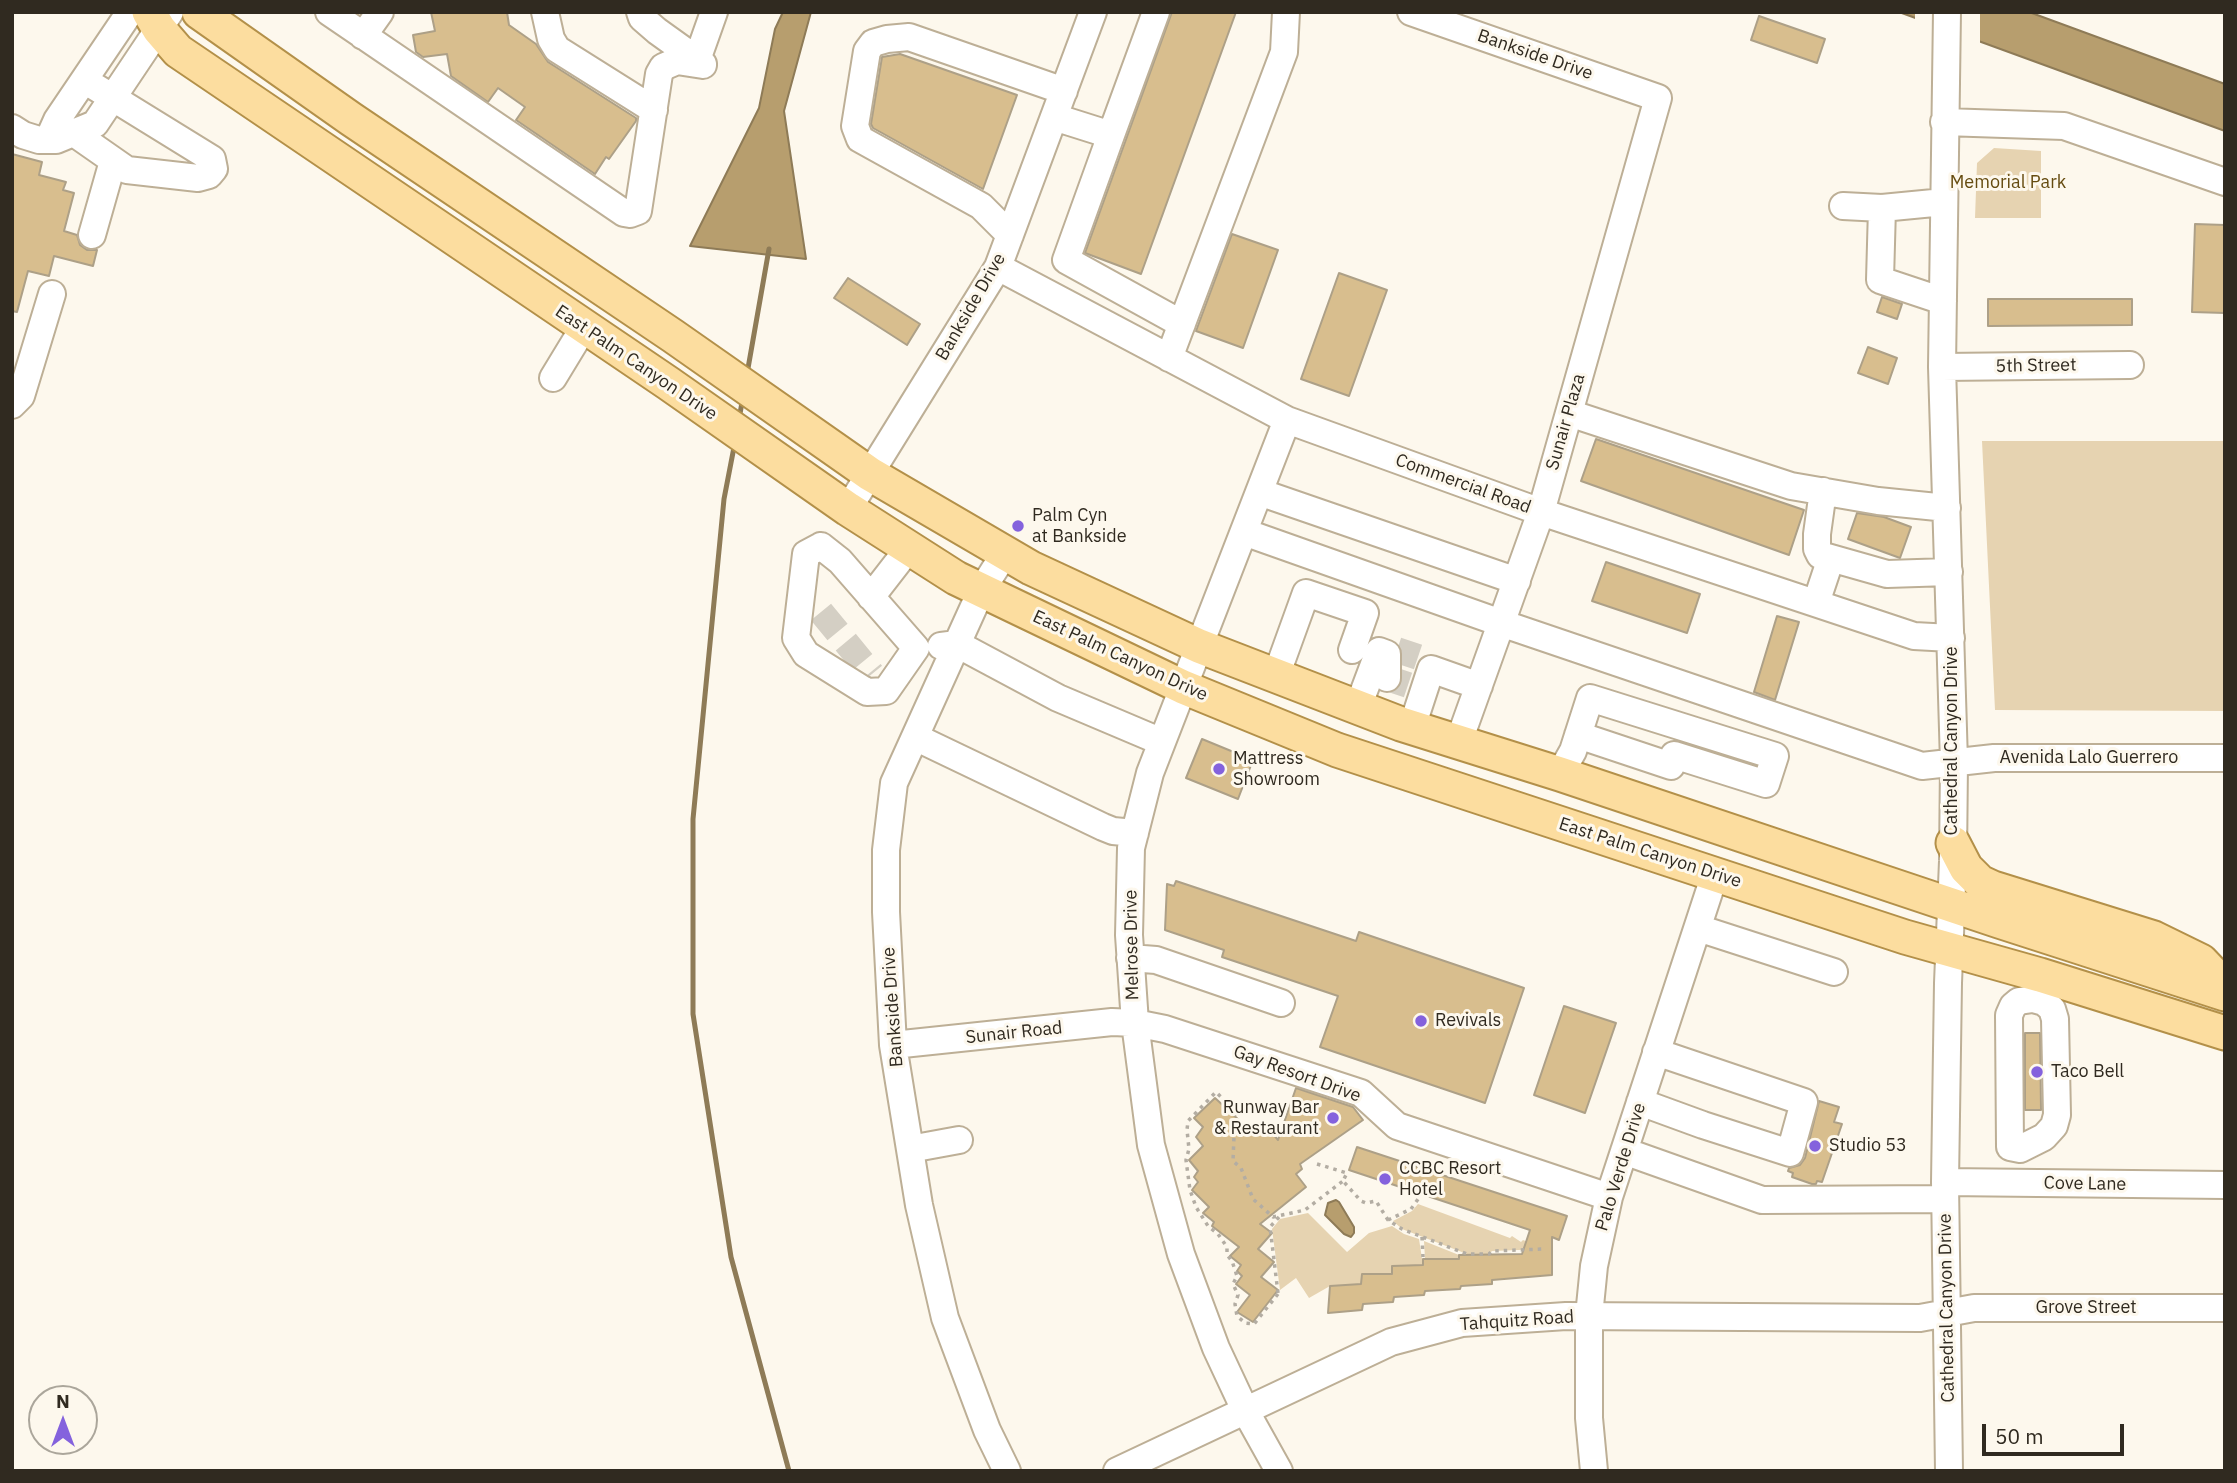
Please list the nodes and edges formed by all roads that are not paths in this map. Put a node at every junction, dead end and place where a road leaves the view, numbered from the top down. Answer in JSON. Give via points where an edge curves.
{"nodes":[{"id":1,"x":130,"y":12,"type":"edge"},
{"id":2,"x":199,"y":12,"type":"edge"},
{"id":3,"x":329,"y":12,"type":"edge"},
{"id":4,"x":380,"y":12,"type":"edge"},
{"id":5,"x":545,"y":12,"type":"edge"},
{"id":6,"x":640,"y":12,"type":"edge"},
{"id":7,"x":714,"y":12,"type":"edge"},
{"id":8,"x":1093,"y":12,"type":"edge"},
{"id":9,"x":1156,"y":12,"type":"edge"},
{"id":10,"x":1286,"y":12,"type":"edge"},
{"id":11,"x":1411,"y":12,"type":"edge"},
{"id":12,"x":1947,"y":12,"type":"edge"},
{"id":13,"x":160,"y":18,"type":"edge"},
{"id":14,"x":363,"y":36,"type":"junction"},
{"id":15,"x":697,"y":60,"type":"junction"},
{"id":16,"x":84,"y":80,"type":"junction"},
{"id":17,"x":1064,"y":91,"type":"junction"},
{"id":18,"x":113,"y":98,"type":"junction"},
{"id":19,"x":1658,"y":98,"type":"joint"},
{"id":20,"x":653,"y":110,"type":"junction"},
{"id":21,"x":1054,"y":117,"type":"junction"},
{"id":22,"x":1944,"y":122,"type":"junction"},
{"id":23,"x":12,"y":128,"type":"edge"},
{"id":24,"x":74,"y":133,"type":"junction"},
{"id":25,"x":1111,"y":135,"type":"junction"},
{"id":26,"x":48,"y":140,"type":"junction"},
{"id":27,"x":113,"y":160,"type":"junction"},
{"id":28,"x":2225,"y":182,"type":"edge"},
{"id":29,"x":1944,"y":202,"type":"junction"},
{"id":30,"x":1843,"y":206,"type":"dead end"},
{"id":31,"x":1881,"y":208,"type":"junction"},
{"id":32,"x":92,"y":235,"type":"dead end"},
{"id":33,"x":1010,"y":235,"type":"junction"},
{"id":34,"x":998,"y":267,"type":"junction"},
{"id":35,"x":52,"y":294,"type":"dead end"},
{"id":36,"x":1943,"y":301,"type":"junction"},
{"id":37,"x":1182,"y":324,"type":"junction"},
{"id":38,"x":584,"y":327,"type":"junction"},
{"id":39,"x":1169,"y":358,"type":"junction"},
{"id":40,"x":2130,"y":365,"type":"dead end"},
{"id":41,"x":1942,"y":367,"type":"junction"},
{"id":42,"x":553,"y":378,"type":"dead end"},
{"id":43,"x":12,"y":405,"type":"edge"},
{"id":44,"x":1569,"y":412,"type":"junction"},
{"id":45,"x":1287,"y":420,"type":"junction"},
{"id":46,"x":870,"y":474,"type":"junction"},
{"id":47,"x":1824,"y":491,"type":"junction"},
{"id":48,"x":1259,"y":492,"type":"junction"},
{"id":49,"x":1947,"y":508,"type":"junction"},
{"id":50,"x":848,"y":509,"type":"junction"},
{"id":51,"x":1541,"y":512,"type":"junction"},
{"id":52,"x":1244,"y":532,"type":"junction"},
{"id":53,"x":909,"y":548,"type":"junction"},
{"id":54,"x":1005,"y":552,"type":"junction"},
{"id":55,"x":1318,"y":558,"type":"junction"},
{"id":56,"x":1831,"y":558,"type":"junction"},
{"id":57,"x":1949,"y":572,"type":"junction"},
{"id":58,"x":1517,"y":580,"type":"junction"},
{"id":59,"x":802,"y":588,"type":"junction"},
{"id":60,"x":981,"y":591,"type":"junction"},
{"id":61,"x":1306,"y":593,"type":"junction"},
{"id":62,"x":871,"y":597,"type":"junction"},
{"id":63,"x":1816,"y":603,"type":"junction"},
{"id":64,"x":821,"y":612,"type":"tunnel mouth"},
{"id":65,"x":1501,"y":623,"type":"junction"},
{"id":66,"x":1951,"y":638,"type":"junction"},
{"id":67,"x":957,"y":644,"type":"junction"},
{"id":68,"x":1199,"y":646,"type":"junction"},
{"id":69,"x":916,"y":648,"type":"junction"},
{"id":70,"x":1352,"y":650,"type":"dead end"},
{"id":71,"x":1404,"y":666,"type":"junction"},
{"id":72,"x":1276,"y":676,"type":"junction"},
{"id":73,"x":1479,"y":686,"type":"junction"},
{"id":74,"x":1183,"y":687,"type":"junction"},
{"id":75,"x":1358,"y":707,"type":"junction"},
{"id":76,"x":1412,"y":727,"type":"junction"},
{"id":77,"x":1683,"y":727,"type":"junction"},
{"id":78,"x":1578,"y":735,"type":"junction"},
{"id":79,"x":915,"y":737,"type":"junction"},
{"id":80,"x":1459,"y":741,"type":"junction"},
{"id":81,"x":1162,"y":742,"type":"junction"},
{"id":82,"x":2225,"y":758,"type":"edge"},
{"id":83,"x":1673,"y":760,"type":"junction"},
{"id":84,"x":1954,"y":762,"type":"junction"},
{"id":85,"x":1560,"y":774,"type":"junction"},
{"id":86,"x":1439,"y":784,"type":"junction"},
{"id":87,"x":1658,"y":806,"type":"junction"},
{"id":88,"x":1135,"y":833,"type":"junction"},
{"id":89,"x":1953,"y":843,"type":"junction"},
{"id":90,"x":1715,"y":874,"type":"junction"},
{"id":91,"x":1951,"y":905,"type":"junction"},
{"id":92,"x":1698,"y":928,"type":"junction"},
{"id":93,"x":1949,"y":951,"type":"junction"},
{"id":94,"x":1130,"y":958,"type":"junction"},
{"id":95,"x":2213,"y":966,"type":"edge"},
{"id":96,"x":1834,"y":972,"type":"dead end"},
{"id":97,"x":2037,"y":987,"type":"junction"},
{"id":98,"x":2225,"y":992,"type":"edge"},
{"id":99,"x":1281,"y":1003,"type":"dead end"},
{"id":100,"x":1135,"y":1023,"type":"junction"},
{"id":101,"x":2225,"y":1033,"type":"edge"},
{"id":102,"x":893,"y":1045,"type":"junction"},
{"id":103,"x":1656,"y":1052,"type":"junction"},
{"id":104,"x":1640,"y":1102,"type":"junction"},
{"id":105,"x":959,"y":1140,"type":"dead end"},
{"id":106,"x":910,"y":1149,"type":"junction"},
{"id":107,"x":2021,"y":1149,"type":"junction"},
{"id":108,"x":1623,"y":1151,"type":"junction"},
{"id":109,"x":2018,"y":1183,"type":"junction"},
{"id":110,"x":2225,"y":1185,"type":"edge"},
{"id":111,"x":1945,"y":1191,"type":"junction"},
{"id":112,"x":1609,"y":1197,"type":"junction"},
{"id":113,"x":2225,"y":1307,"type":"edge"},
{"id":114,"x":1947,"y":1313,"type":"junction"},
{"id":115,"x":1589,"y":1317,"type":"junction"},
{"id":116,"x":1245,"y":1410,"type":"junction"},
{"id":117,"x":1007,"y":1471,"type":"edge"},
{"id":118,"x":1117,"y":1471,"type":"edge"},
{"id":119,"x":1279,"y":1471,"type":"edge"},
{"id":120,"x":1594,"y":1471,"type":"edge"},
{"id":121,"x":1949,"y":1471,"type":"edge"}],
"edges":[{"from":1,"to":16,"type":"street"},
{"from":2,"to":46,"type":"main road"},
{"from":3,"to":14,"type":"street"},
{"from":4,"to":14,"type":"street"},
{"from":5,"to":20,"type":"street","via":[[557,48]]},
{"from":6,"to":15,"type":"street","via":[[657,31]]},
{"from":7,"to":15,"type":"street"},
{"from":8,"to":17,"type":"street","name":"Bankside Drive"},
{"from":9,"to":25,"type":"street"},
{"from":10,"to":37,"type":"street","via":[[1283,52]]},
{"from":11,"to":19,"type":"street","name":"Bankside Drive"},
{"from":12,"to":22,"type":"street","name":"Cathedral Canyon Drive"},
{"from":13,"to":18,"type":"street"},
{"from":13,"to":38,"type":"main road","name":"East Palm Canyon Drive","via":[[178,51]]},
{"from":14,"to":20,"type":"street","via":[[624,213],[638,211]]},
{"from":15,"to":20,"type":"street","via":[[704,65],[677,61],[663,67]]},
{"from":16,"to":18,"type":"street"},
{"from":16,"to":26,"type":"street"},
{"from":17,"to":21,"type":"street","name":"Bankside Drive"},
{"from":17,"to":33,"type":"street","via":[[909,37],[873,43],[867,51],[855,126],[860,139],[981,206]]},
{"from":18,"to":24,"type":"street","via":[[95,124]]},
{"from":18,"to":27,"type":"street","via":[[212,159],[215,169],[198,178],[127,170]]},
{"from":19,"to":44,"type":"street","name":"Sunair Plaza"},
{"from":21,"to":25,"type":"street"},
{"from":21,"to":33,"type":"street","name":"Bankside Drive"},
{"from":22,"to":28,"type":"street","via":[[2064,126]]},
{"from":22,"to":29,"type":"street","name":"Cathedral Canyon Drive"},
{"from":23,"to":26,"type":"street"},
{"from":24,"to":26,"type":"street"},
{"from":24,"to":27,"type":"street"},
{"from":25,"to":37,"type":"street","via":[[1066,260]]},
{"from":27,"to":32,"type":"street"},
{"from":29,"to":31,"type":"street"},
{"from":29,"to":36,"type":"street","name":"Cathedral Canyon Drive"},
{"from":30,"to":31,"type":"street"},
{"from":31,"to":36,"type":"street","via":[[1880,280]]},
{"from":33,"to":34,"type":"street","name":"Bankside Drive"},
{"from":34,"to":39,"type":"street","name":"Commercial Road"},
{"from":34,"to":46,"type":"street","name":"Bankside Drive"},
{"from":35,"to":43,"type":"street","via":[[21,397]]},
{"from":36,"to":41,"type":"street","name":"Cathedral Canyon Drive"},
{"from":37,"to":39,"type":"street"},
{"from":38,"to":42,"type":"street"},
{"from":38,"to":50,"type":"main road","name":"East Palm Canyon Drive"},
{"from":39,"to":45,"type":"street","name":"Commercial Road"},
{"from":40,"to":41,"type":"street","name":"5th Street"},
{"from":41,"to":49,"type":"street","name":"Cathedral Canyon Drive"},
{"from":44,"to":47,"type":"street","via":[[1791,486]]},
{"from":44,"to":51,"type":"street","name":"Sunair Plaza"},
{"from":45,"to":48,"type":"street","name":"Melrose Drive"},
{"from":45,"to":51,"type":"street","name":"Commercial Road"},
{"from":46,"to":50,"type":"street","name":"Bankside Drive"},
{"from":46,"to":54,"type":"main road"},
{"from":47,"to":49,"type":"street"},
{"from":47,"to":56,"type":"street","via":[[1817,549]]},
{"from":48,"to":52,"type":"street","name":"Melrose Drive"},
{"from":48,"to":58,"type":"street"},
{"from":49,"to":57,"type":"street","name":"Cathedral Canyon Drive"},
{"from":50,"to":53,"type":"main road","name":"East Palm Canyon Drive"},
{"from":51,"to":58,"type":"street","name":"Sunair Plaza"},
{"from":51,"to":63,"type":"street","name":"Commercial Road"},
{"from":52,"to":55,"type":"street","name":"Avenida Lalo Guerrero"},
{"from":52,"to":68,"type":"street","name":"Melrose Drive"},
{"from":53,"to":60,"type":"main road","name":"East Palm Canyon Drive"},
{"from":53,"to":62,"type":"street"},
{"from":54,"to":60,"type":"street","name":"Bankside Drive"},
{"from":54,"to":68,"type":"main road"},
{"from":55,"to":61,"type":"street"},
{"from":55,"to":65,"type":"street","name":"Avenida Lalo Guerrero"},
{"from":56,"to":57,"type":"street","via":[[1887,574]]},
{"from":56,"to":63,"type":"street"},
{"from":57,"to":66,"type":"street","name":"Cathedral Canyon Drive"},
{"from":58,"to":65,"type":"street","name":"Sunair Plaza"},
{"from":59,"to":62,"type":"street","via":[[806,554],[821,546]]},
{"from":59,"to":64,"type":"street"},
{"from":59,"to":69,"type":"street","via":[[796,638],[806,654],[867,692]]},
{"from":60,"to":67,"type":"street","name":"Bankside Drive"},
{"from":60,"to":74,"type":"main road","name":"East Palm Canyon Drive"},
{"from":61,"to":70,"type":"street","via":[[1365,613]]},
{"from":61,"to":72,"type":"street"},
{"from":62,"to":69,"type":"street"},
{"from":63,"to":66,"type":"street","name":"Commercial Road","via":[[1914,636]]},
{"from":65,"to":73,"type":"street","name":"Sunair Plaza"},
{"from":65,"to":84,"type":"street","name":"Avenida Lalo Guerrero","via":[[1922,766]]},
{"from":66,"to":84,"type":"street","name":"Cathedral Canyon Drive"},
{"from":67,"to":69,"type":"street"},
{"from":67,"to":79,"type":"street","name":"Bankside Drive"},
{"from":67,"to":81,"type":"street","via":[[1058,698]]},
{"from":68,"to":72,"type":"main road"},
{"from":68,"to":74,"type":"street","name":"Melrose Drive"},
{"from":71,"to":73,"type":"street"},
{"from":71,"to":75,"type":"street","via":[[1379,651]]},
{"from":71,"to":76,"type":"street"},
{"from":72,"to":75,"type":"main road"},
{"from":73,"to":80,"type":"street","name":"Sunair Plaza"},
{"from":74,"to":81,"type":"street","name":"Melrose Drive"},
{"from":74,"to":86,"type":"main road","name":"East Palm Canyon Drive","via":[[1337,750]]},
{"from":75,"to":76,"type":"main road"},
{"from":76,"to":80,"type":"main road"},
{"from":77,"to":78,"type":"street","via":[[1590,698]]},
{"from":77,"to":83,"type":"street"},
{"from":77,"to":83,"type":"street","via":[[1775,756],[1772,766],[1766,784]]},
{"from":78,"to":83,"type":"street"},
{"from":78,"to":85,"type":"street"},
{"from":79,"to":88,"type":"street","via":[[1102,827]]},
{"from":79,"to":102,"type":"street","name":"Bankside Drive","via":[[894,783],[886,850]]},
{"from":80,"to":85,"type":"main road"},
{"from":81,"to":88,"type":"street","name":"Melrose Drive"},
{"from":82,"to":84,"type":"street","name":"Avenida Lalo Guerrero"},
{"from":83,"to":87,"type":"street"},
{"from":84,"to":89,"type":"street","name":"Cathedral Canyon Drive"},
{"from":85,"to":86,"type":"main road","via":[[1546,780],[1511,779],[1453,765]]},
{"from":85,"to":87,"type":"main road"},
{"from":86,"to":90,"type":"main road","name":"East Palm Canyon Drive"},
{"from":87,"to":91,"type":"main road"},
{"from":88,"to":94,"type":"street","name":"Melrose Drive"},
{"from":89,"to":91,"type":"street","name":"Cathedral Canyon Drive"},
{"from":89,"to":95,"type":"main road","via":[[1979,882],[2154,938]]},
{"from":90,"to":92,"type":"street","name":"Palo Verde Drive"},
{"from":90,"to":93,"type":"main road","name":"East Palm Canyon Drive"},
{"from":91,"to":93,"type":"street","name":"Cathedral Canyon Drive"},
{"from":91,"to":98,"type":"main road"},
{"from":92,"to":96,"type":"street"},
{"from":92,"to":103,"type":"street","name":"Palo Verde Drive"},
{"from":93,"to":97,"type":"main road","name":"East Palm Canyon Drive"},
{"from":93,"to":111,"type":"street","name":"Cathedral Canyon Drive"},
{"from":94,"to":99,"type":"street","via":[[1156,960]]},
{"from":94,"to":100,"type":"street","name":"Melrose Drive"},
{"from":95,"to":98,"type":"main road"},
{"from":97,"to":101,"type":"main road","name":"East Palm Canyon Drive"},
{"from":97,"to":107,"type":"street","via":[[2013,1006],[2009,1015],[2010,1147]]},
{"from":97,"to":107,"type":"street","via":[[2055,1019],[2057,1115],[2044,1138]]},
{"from":100,"to":102,"type":"street","name":"Sunair Road"},
{"from":100,"to":112,"type":"street","name":"Gay Resort Drive","via":[[1361,1093],[1397,1126]]},
{"from":100,"to":116,"type":"street","name":"Melrose Drive","via":[[1151,1145],[1181,1254]]},
{"from":102,"to":106,"type":"street","name":"Bankside Drive"},
{"from":103,"to":104,"type":"street","name":"Palo Verde Drive"},
{"from":103,"to":104,"type":"street","via":[[1804,1102],[1790,1153]]},
{"from":104,"to":108,"type":"street","name":"Palo Verde Drive"},
{"from":105,"to":106,"type":"street"},
{"from":106,"to":117,"type":"street","name":"Bankside Drive","via":[[945,1318]]},
{"from":107,"to":109,"type":"street"},
{"from":108,"to":111,"type":"street","name":"Cove Lane","via":[[1762,1200]]},
{"from":108,"to":112,"type":"street","name":"Palo Verde Drive"},
{"from":109,"to":110,"type":"street","name":"Cove Lane"},
{"from":109,"to":111,"type":"street","name":"Cove Lane"},
{"from":111,"to":114,"type":"street","name":"Cathedral Canyon Drive"},
{"from":112,"to":115,"type":"street","name":"Palo Verde Drive"},
{"from":113,"to":114,"type":"street","name":"Grove Street","via":[[1974,1308]]},
{"from":114,"to":115,"type":"street","name":"Tahquitz Road","via":[[1920,1318]]},
{"from":114,"to":121,"type":"street","name":"Cathedral Canyon Drive"},
{"from":115,"to":116,"type":"street","name":"Tahquitz Road","via":[[1462,1323],[1391,1342]]},
{"from":115,"to":120,"type":"street","name":"Palo Verde Drive","via":[[1588,1418]]},
{"from":116,"to":118,"type":"street","name":"Tahquitz Road"},
{"from":116,"to":119,"type":"street","name":"Melrose Drive"}]}
